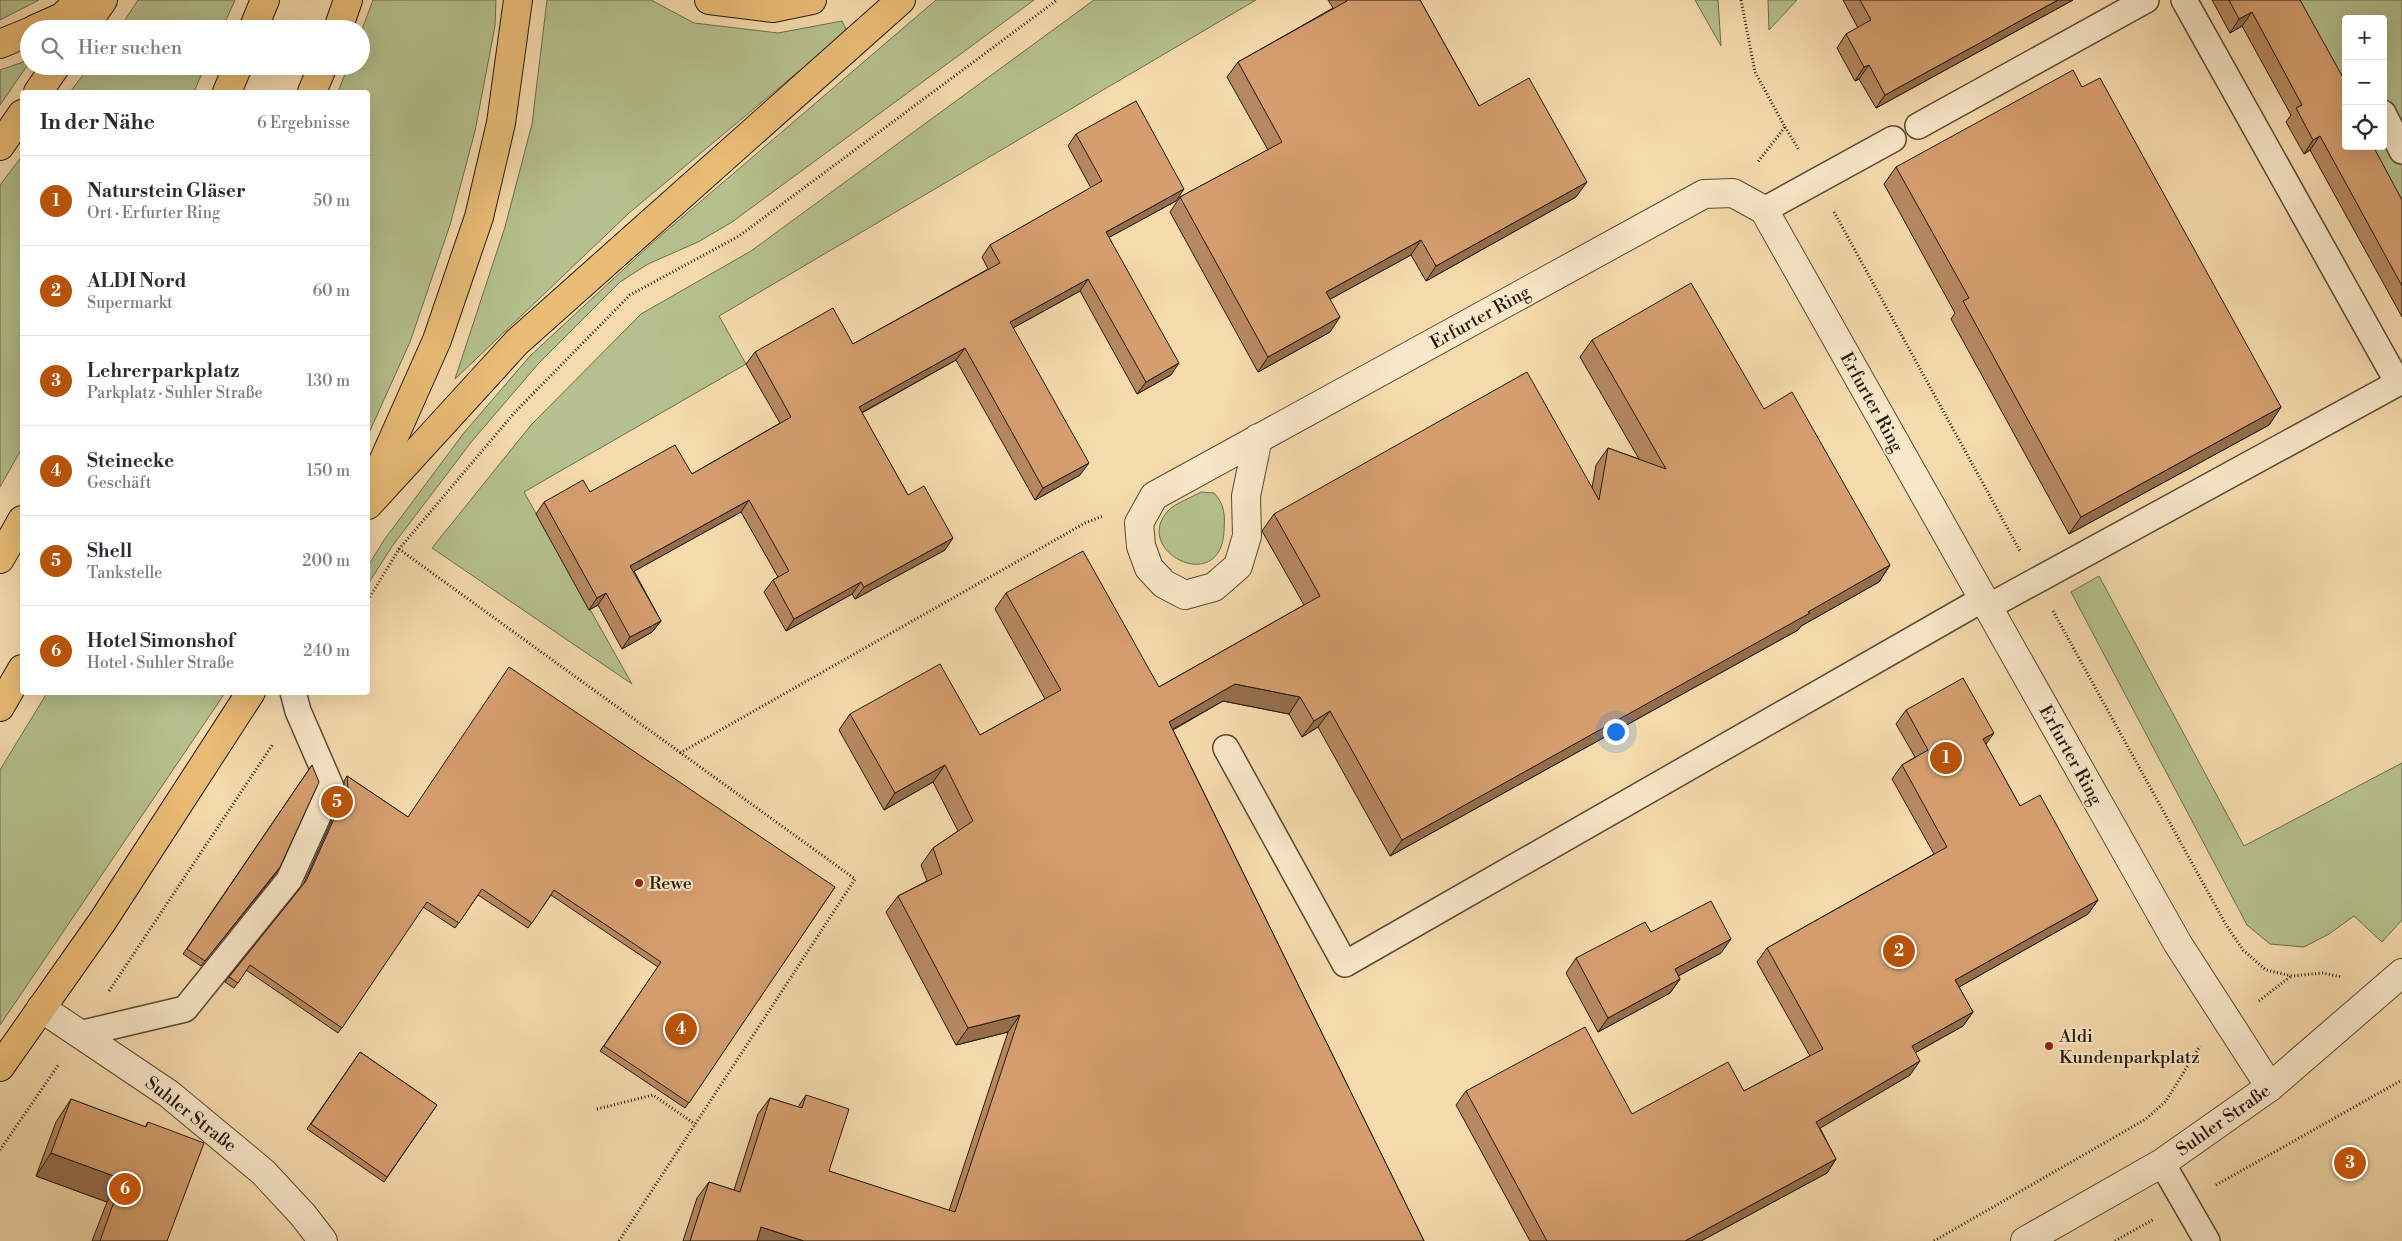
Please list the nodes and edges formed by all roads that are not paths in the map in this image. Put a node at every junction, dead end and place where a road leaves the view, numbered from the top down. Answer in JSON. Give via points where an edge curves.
{"nodes":[{"id":1,"x":80,"y":0,"type":"edge"},
{"id":2,"x":103,"y":0,"type":"edge"},
{"id":3,"x":265,"y":0,"type":"edge"},
{"id":4,"x":348,"y":0,"type":"edge"},
{"id":5,"x":518,"y":0,"type":"edge"},
{"id":6,"x":709,"y":0,"type":"edge"},
{"id":7,"x":812,"y":0,"type":"edge"},
{"id":8,"x":901,"y":0,"type":"edge"},
{"id":9,"x":2146,"y":0,"type":"edge"},
{"id":10,"x":2184,"y":0,"type":"edge"},
{"id":11,"x":55,"y":20,"type":"edge"},
{"id":12,"x":89,"y":20,"type":"edge"},
{"id":13,"x":257,"y":20,"type":"edge"},
{"id":14,"x":341,"y":20,"type":"edge"},
{"id":15,"x":20,"y":36,"type":"edge"},
{"id":16,"x":0,"y":44,"type":"edge"},
{"id":17,"x":50,"y":75,"type":"edge"},
{"id":18,"x":234,"y":75,"type":"edge"},
{"id":19,"x":319,"y":75,"type":"edge"},
{"id":20,"x":39,"y":90,"type":"edge"},
{"id":21,"x":228,"y":90,"type":"edge"},
{"id":22,"x":313,"y":90,"type":"edge"},
{"id":23,"x":20,"y":117,"type":"edge"},
{"id":24,"x":2387,"y":121,"type":"edge"},
{"id":25,"x":1918,"y":126,"type":"dead end"},
{"id":26,"x":1893,"y":139,"type":"dead end"},
{"id":27,"x":0,"y":146,"type":"edge"},
{"id":28,"x":2402,"y":151,"type":"edge"},
{"id":29,"x":1764,"y":210,"type":"junction"},
{"id":30,"x":2400,"y":386,"type":"edge"},
{"id":31,"x":1258,"y":438,"type":"junction"},
{"id":32,"x":370,"y":492,"type":"edge"},
{"id":33,"x":370,"y":502,"type":"edge"},
{"id":34,"x":20,"y":524,"type":"edge"},
{"id":35,"x":0,"y":559,"type":"edge"},
{"id":36,"x":1986,"y":603,"type":"junction"},
{"id":37,"x":20,"y":673,"type":"edge"},
{"id":38,"x":249,"y":695,"type":"edge"},
{"id":39,"x":295,"y":702,"type":"edge"},
{"id":40,"x":0,"y":707,"type":"edge"},
{"id":41,"x":1226,"y":748,"type":"dead end"},
{"id":42,"x":2402,"y":973,"type":"edge"},
{"id":43,"x":41,"y":1008,"type":"junction"},
{"id":44,"x":79,"y":1034,"type":"junction"},
{"id":45,"x":0,"y":1067,"type":"edge"},
{"id":46,"x":2270,"y":1087,"type":"junction"},
{"id":47,"x":2162,"y":1163,"type":"junction"},
{"id":48,"x":323,"y":1241,"type":"edge"},
{"id":49,"x":2025,"y":1241,"type":"edge"},
{"id":50,"x":2207,"y":1241,"type":"edge"}],
"edges":[{"from":1,"to":11,"type":"highway"},
{"from":2,"to":12,"type":"highway"},
{"from":3,"to":13,"type":"highway"},
{"from":4,"to":14,"type":"highway"},
{"from":5,"to":32,"type":"highway","via":[[501,123],[479,218],[437,340]]},
{"from":6,"to":7,"type":"highway","via":[[773,8]]},
{"from":8,"to":33,"type":"highway","via":[[517,342]]},
{"from":9,"to":25,"type":"lane"},
{"from":10,"to":30,"type":"lane"},
{"from":15,"to":16,"type":"highway"},
{"from":17,"to":20,"type":"highway"},
{"from":18,"to":21,"type":"highway"},
{"from":19,"to":22,"type":"highway"},
{"from":23,"to":27,"type":"highway"},
{"from":24,"to":28,"type":"lane"},
{"from":26,"to":29,"type":"lane"},
{"from":29,"to":31,"type":"street","name":"Erfurter Ring","via":[[1733,194],[1704,194]]},
{"from":29,"to":36,"type":"street","name":"Erfurter Ring"},
{"from":30,"to":36,"type":"lane"},
{"from":31,"to":31,"type":"street","name":"Erfurter Ring","via":[[1154,496],[1139,523],[1140,546],[1149,568],[1164,584],[1185,595],[1214,587],[1238,566],[1247,536],[1246,496]]},
{"from":34,"to":35,"type":"highway"},
{"from":36,"to":41,"type":"lane","via":[[1345,964]]},
{"from":36,"to":46,"type":"street","name":"Erfurter Ring","via":[[2178,944]]},
{"from":37,"to":40,"type":"highway"},
{"from":38,"to":43,"type":"highway","via":[[102,922]]},
{"from":39,"to":44,"type":"lane","via":[[331,787],[289,880],[185,1010]]},
{"from":42,"to":46,"type":"street","name":"Suhler Straße"},
{"from":43,"to":44,"type":"street","name":"Suhler Straße"},
{"from":43,"to":45,"type":"highway"},
{"from":44,"to":48,"type":"street","name":"Suhler Straße","via":[[169,1094],[263,1172]]},
{"from":46,"to":47,"type":"street","name":"Suhler Straße"},
{"from":47,"to":49,"type":"street","name":"Suhler Straße"},
{"from":47,"to":50,"type":"lane"}]}
